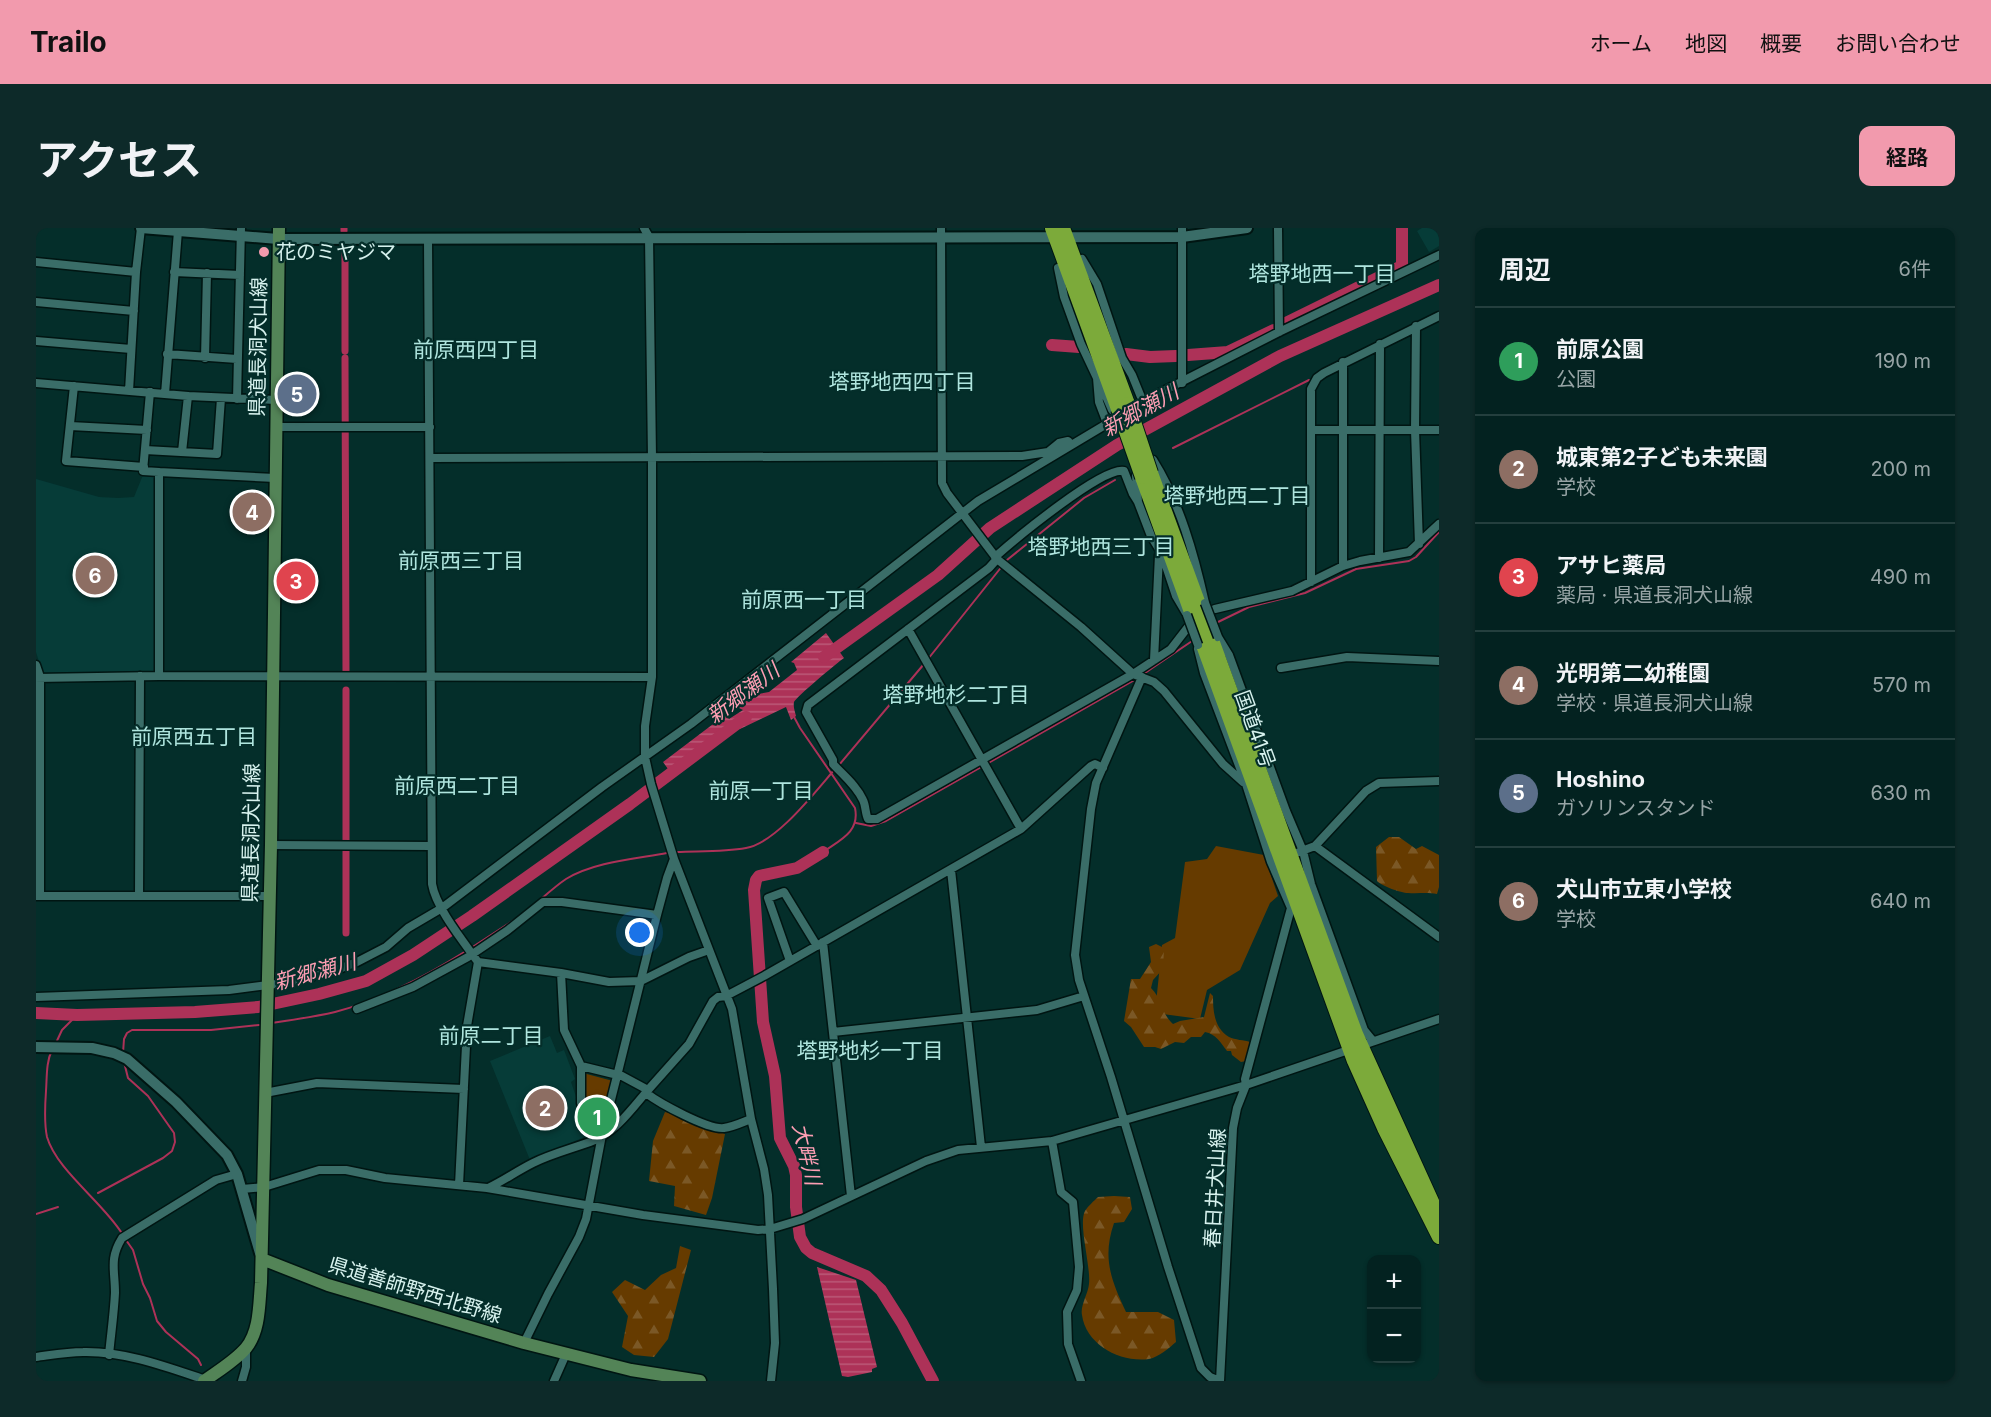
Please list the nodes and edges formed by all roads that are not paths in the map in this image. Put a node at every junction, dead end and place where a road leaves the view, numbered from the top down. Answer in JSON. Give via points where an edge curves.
{"nodes":[{"id":1,"x":141,"y":228,"type":"edge"},
{"id":2,"x":1247,"y":228,"type":"edge"},
{"id":3,"x":1278,"y":228,"type":"edge"},
{"id":4,"x":163,"y":229,"type":"edge"},
{"id":5,"x":178,"y":231,"type":"junction"},
{"id":6,"x":241,"y":232,"type":"edge"},
{"id":7,"x":1059,"y":232,"type":"edge"},
{"id":8,"x":510,"y":233,"type":"edge"},
{"id":9,"x":647,"y":233,"type":"edge"},
{"id":10,"x":941,"y":233,"type":"edge"},
{"id":11,"x":1182,"y":233,"type":"edge"},
{"id":12,"x":278,"y":234,"type":"edge"},
{"id":13,"x":396,"y":234,"type":"edge"},
{"id":14,"x":428,"y":240,"type":"junction"},
{"id":15,"x":1439,"y":255,"type":"edge"},
{"id":16,"x":1082,"y":259,"type":"dead end"},
{"id":17,"x":36,"y":262,"type":"edge"},
{"id":18,"x":1058,"y":268,"type":"dead end"},
{"id":19,"x":136,"y":272,"type":"junction"},
{"id":20,"x":174,"y":272,"type":"junction"},
{"id":21,"x":207,"y":273,"type":"junction"},
{"id":22,"x":240,"y":275,"type":"junction"},
{"id":23,"x":36,"y":302,"type":"edge"},
{"id":24,"x":134,"y":310,"type":"junction"},
{"id":25,"x":1439,"y":316,"type":"edge"},
{"id":26,"x":1416,"y":326,"type":"junction"},
{"id":27,"x":1279,"y":332,"type":"junction"},
{"id":28,"x":36,"y":341,"type":"edge"},
{"id":29,"x":1380,"y":344,"type":"junction"},
{"id":30,"x":131,"y":349,"type":"junction"},
{"id":31,"x":167,"y":354,"type":"junction"},
{"id":32,"x":205,"y":358,"type":"junction"},
{"id":33,"x":237,"y":359,"type":"junction"},
{"id":34,"x":1343,"y":362,"type":"junction"},
{"id":35,"x":1097,"y":378,"type":"junction"},
{"id":36,"x":36,"y":383,"type":"edge"},
{"id":37,"x":1182,"y":383,"type":"junction"},
{"id":38,"x":74,"y":386,"type":"junction"},
{"id":39,"x":129,"y":391,"type":"junction"},
{"id":40,"x":150,"y":392,"type":"junction"},
{"id":41,"x":165,"y":394,"type":"junction"},
{"id":42,"x":188,"y":396,"type":"junction"},
{"id":43,"x":221,"y":398,"type":"junction"},
{"id":44,"x":237,"y":399,"type":"junction"},
{"id":45,"x":276,"y":400,"type":"junction"},
{"id":46,"x":1128,"y":406,"type":"junction"},
{"id":47,"x":70,"y":426,"type":"junction"},
{"id":48,"x":276,"y":427,"type":"junction"},
{"id":49,"x":430,"y":427,"type":"junction"},
{"id":50,"x":147,"y":430,"type":"junction"},
{"id":51,"x":1311,"y":430,"type":"junction"},
{"id":52,"x":1342,"y":430,"type":"junction"},
{"id":53,"x":1380,"y":430,"type":"junction"},
{"id":54,"x":1415,"y":430,"type":"junction"},
{"id":55,"x":1439,"y":430,"type":"edge"},
{"id":56,"x":1071,"y":445,"type":"junction"},
{"id":57,"x":145,"y":450,"type":"junction"},
{"id":58,"x":182,"y":452,"type":"junction"},
{"id":59,"x":652,"y":457,"type":"junction"},
{"id":60,"x":942,"y":457,"type":"junction"},
{"id":61,"x":430,"y":458,"type":"junction"},
{"id":62,"x":144,"y":467,"type":"junction"},
{"id":63,"x":159,"y":472,"type":"junction"},
{"id":64,"x":1146,"y":472,"type":"junction"},
{"id":65,"x":275,"y":478,"type":"junction"},
{"id":66,"x":1138,"y":502,"type":"junction"},
{"id":67,"x":962,"y":514,"type":"junction"},
{"id":68,"x":1439,"y":524,"type":"edge"},
{"id":69,"x":1419,"y":544,"type":"junction"},
{"id":70,"x":1160,"y":551,"type":"junction"},
{"id":71,"x":1379,"y":558,"type":"junction"},
{"id":72,"x":999,"y":561,"type":"junction"},
{"id":73,"x":1343,"y":566,"type":"junction"},
{"id":74,"x":1311,"y":582,"type":"junction"},
{"id":75,"x":1215,"y":609,"type":"dead end"},
{"id":76,"x":1188,"y":627,"type":"dead end"},
{"id":77,"x":908,"y":629,"type":"junction"},
{"id":78,"x":1154,"y":660,"type":"junction"},
{"id":79,"x":1439,"y":661,"type":"edge"},
{"id":80,"x":36,"y":665,"type":"edge"},
{"id":81,"x":1281,"y":668,"type":"dead end"},
{"id":82,"x":140,"y":676,"type":"junction"},
{"id":83,"x":159,"y":676,"type":"junction"},
{"id":84,"x":1138,"y":676,"type":"junction"},
{"id":85,"x":273,"y":677,"type":"junction"},
{"id":86,"x":430,"y":677,"type":"junction"},
{"id":87,"x":652,"y":677,"type":"junction"},
{"id":88,"x":38,"y":678,"type":"edge"},
{"id":89,"x":645,"y":757,"type":"junction"},
{"id":90,"x":982,"y":760,"type":"junction"},
{"id":91,"x":1102,"y":768,"type":"junction"},
{"id":92,"x":1439,"y":781,"type":"edge"},
{"id":93,"x":1246,"y":784,"type":"junction"},
{"id":94,"x":1021,"y":829,"type":"junction"},
{"id":95,"x":271,"y":845,"type":"junction"},
{"id":96,"x":431,"y":846,"type":"junction"},
{"id":97,"x":1316,"y":846,"type":"junction"},
{"id":98,"x":1299,"y":852,"type":"junction"},
{"id":99,"x":674,"y":859,"type":"junction"},
{"id":100,"x":951,"y":870,"type":"junction"},
{"id":101,"x":38,"y":896,"type":"edge"},
{"id":102,"x":139,"y":896,"type":"junction"},
{"id":103,"x":269,"y":896,"type":"junction"},
{"id":104,"x":442,"y":908,"type":"junction"},
{"id":105,"x":657,"y":915,"type":"junction"},
{"id":106,"x":1439,"y":937,"type":"edge"},
{"id":107,"x":820,"y":944,"type":"junction"},
{"id":108,"x":709,"y":950,"type":"junction"},
{"id":109,"x":472,"y":954,"type":"junction"},
{"id":110,"x":790,"y":961,"type":"junction"},
{"id":111,"x":478,"y":962,"type":"junction"},
{"id":112,"x":561,"y":973,"type":"junction"},
{"id":113,"x":641,"y":981,"type":"junction"},
{"id":114,"x":267,"y":985,"type":"junction"},
{"id":115,"x":726,"y":996,"type":"junction"},
{"id":116,"x":1084,"y":996,"type":"junction"},
{"id":117,"x":36,"y":997,"type":"edge"},
{"id":118,"x":357,"y":1009,"type":"dead end"},
{"id":119,"x":967,"y":1018,"type":"junction"},
{"id":120,"x":1439,"y":1019,"type":"edge"},
{"id":121,"x":833,"y":1032,"type":"junction"},
{"id":122,"x":1361,"y":1045,"type":"junction"},
{"id":123,"x":47,"y":1046,"type":"edge"},
{"id":124,"x":581,"y":1066,"type":"junction"},
{"id":125,"x":616,"y":1076,"type":"junction"},
{"id":126,"x":1246,"y":1085,"type":"junction"},
{"id":127,"x":464,"y":1089,"type":"junction"},
{"id":128,"x":647,"y":1092,"type":"junction"},
{"id":129,"x":265,"y":1094,"type":"junction"},
{"id":130,"x":751,"y":1119,"type":"junction"},
{"id":131,"x":1124,"y":1120,"type":"junction"},
{"id":132,"x":1384,"y":1128,"type":"junction"},
{"id":133,"x":598,"y":1137,"type":"junction"},
{"id":134,"x":1052,"y":1141,"type":"junction"},
{"id":135,"x":981,"y":1147,"type":"junction"},
{"id":136,"x":237,"y":1174,"type":"junction"},
{"id":137,"x":459,"y":1185,"type":"junction"},
{"id":138,"x":264,"y":1187,"type":"junction"},
{"id":139,"x":487,"y":1188,"type":"junction"},
{"id":140,"x":242,"y":1189,"type":"junction"},
{"id":141,"x":851,"y":1196,"type":"junction"},
{"id":142,"x":588,"y":1206,"type":"junction"},
{"id":143,"x":1439,"y":1217,"type":"edge"},
{"id":144,"x":770,"y":1229,"type":"junction"},
{"id":145,"x":1439,"y":1237,"type":"edge"},
{"id":146,"x":1439,"y":1250,"type":"edge"},
{"id":147,"x":262,"y":1259,"type":"junction"},
{"id":148,"x":524,"y":1343,"type":"junction"},
{"id":149,"x":246,"y":1348,"type":"junction"},
{"id":150,"x":566,"y":1354,"type":"junction"},
{"id":151,"x":109,"y":1355,"type":"junction"},
{"id":152,"x":36,"y":1357,"type":"edge"},
{"id":153,"x":209,"y":1377,"type":"edge"},
{"id":154,"x":242,"y":1381,"type":"edge"},
{"id":155,"x":554,"y":1381,"type":"edge"},
{"id":156,"x":700,"y":1381,"type":"edge"},
{"id":157,"x":771,"y":1381,"type":"edge"},
{"id":158,"x":1081,"y":1381,"type":"edge"},
{"id":159,"x":1220,"y":1381,"type":"edge"}],
"edges":[{"from":1,"to":4,"type":"street"},
{"from":1,"to":19,"type":"street"},
{"from":2,"to":11,"type":"street"},
{"from":3,"to":27,"type":"street"},
{"from":4,"to":5,"type":"street"},
{"from":5,"to":6,"type":"street"},
{"from":5,"to":20,"type":"street"},
{"from":6,"to":12,"type":"street"},
{"from":6,"to":22,"type":"street"},
{"from":7,"to":10,"type":"street"},
{"from":7,"to":11,"type":"street"},
{"from":7,"to":46,"type":"highway","name":"国道41号"},
{"from":8,"to":9,"type":"street"},
{"from":8,"to":14,"type":"street"},
{"from":9,"to":10,"type":"street"},
{"from":9,"to":59,"type":"street"},
{"from":10,"to":60,"type":"street"},
{"from":11,"to":37,"type":"street"},
{"from":12,"to":13,"type":"street"},
{"from":12,"to":45,"type":"main road","name":"県道長洞犬山線"},
{"from":13,"to":14,"type":"street"},
{"from":14,"to":49,"type":"street"},
{"from":15,"to":27,"type":"street"},
{"from":16,"to":46,"type":"street","via":[[1097,284],[1122,358]]},
{"from":17,"to":19,"type":"street"},
{"from":18,"to":35,"type":"street","via":[[1064,297]]},
{"from":19,"to":24,"type":"street"},
{"from":20,"to":21,"type":"street"},
{"from":20,"to":31,"type":"street"},
{"from":21,"to":22,"type":"street"},
{"from":21,"to":32,"type":"street"},
{"from":22,"to":33,"type":"street"},
{"from":23,"to":24,"type":"street"},
{"from":24,"to":30,"type":"street"},
{"from":25,"to":26,"type":"street"},
{"from":26,"to":29,"type":"street"},
{"from":26,"to":54,"type":"street"},
{"from":27,"to":37,"type":"street"},
{"from":28,"to":30,"type":"street"},
{"from":29,"to":34,"type":"street"},
{"from":29,"to":53,"type":"street"},
{"from":30,"to":39,"type":"street"},
{"from":31,"to":32,"type":"street"},
{"from":31,"to":41,"type":"street"},
{"from":32,"to":33,"type":"street"},
{"from":33,"to":44,"type":"street"},
{"from":34,"to":51,"type":"street","via":[[1317,378],[1311,389]]},
{"from":34,"to":52,"type":"street"},
{"from":35,"to":46,"type":"street"},
{"from":35,"to":56,"type":"street","via":[[1099,402],[1109,423]]},
{"from":36,"to":38,"type":"street"},
{"from":37,"to":46,"type":"street"},
{"from":38,"to":39,"type":"street"},
{"from":38,"to":47,"type":"street"},
{"from":39,"to":40,"type":"street"},
{"from":40,"to":41,"type":"street"},
{"from":40,"to":50,"type":"street"},
{"from":41,"to":42,"type":"street"},
{"from":42,"to":43,"type":"street"},
{"from":42,"to":58,"type":"street"},
{"from":43,"to":44,"type":"street"},
{"from":43,"to":58,"type":"street","via":[[217,454]]},
{"from":44,"to":45,"type":"street"},
{"from":45,"to":48,"type":"main road","name":"県道長洞犬山線"},
{"from":46,"to":64,"type":"highway","name":"国道41号","bridge":true},
{"from":47,"to":50,"type":"street"},
{"from":47,"to":62,"type":"street","via":[[66,461]]},
{"from":48,"to":49,"type":"street"},
{"from":48,"to":65,"type":"main road","name":"県道長洞犬山線"},
{"from":49,"to":61,"type":"street"},
{"from":50,"to":57,"type":"street"},
{"from":51,"to":52,"type":"street"},
{"from":51,"to":74,"type":"street"},
{"from":52,"to":53,"type":"street"},
{"from":52,"to":73,"type":"street"},
{"from":53,"to":54,"type":"street"},
{"from":53,"to":71,"type":"street"},
{"from":54,"to":55,"type":"street"},
{"from":54,"to":69,"type":"street"},
{"from":56,"to":60,"type":"street","via":[[1068,441],[1059,443],[1048,452],[1022,456]]},
{"from":56,"to":67,"type":"street"},
{"from":57,"to":58,"type":"street"},
{"from":57,"to":62,"type":"street"},
{"from":59,"to":60,"type":"street"},
{"from":59,"to":61,"type":"street"},
{"from":59,"to":87,"type":"street"},
{"from":60,"to":67,"type":"street","via":[[942,483]]},
{"from":61,"to":86,"type":"street"},
{"from":62,"to":63,"type":"street","via":[[143,471]]},
{"from":63,"to":65,"type":"street"},
{"from":63,"to":83,"type":"street"},
{"from":64,"to":66,"type":"street"},
{"from":64,"to":98,"type":"street","bridge":true,"via":[[1170,489],[1196,561],[1205,603],[1229,655]]},
{"from":64,"to":122,"type":"highway","name":"国道41号"},
{"from":65,"to":85,"type":"main road","name":"県道長洞犬山線"},
{"from":66,"to":70,"type":"street","name":"春日井犬山線"},
{"from":66,"to":72,"type":"street","via":[[1124,471],[1110,472],[1016,538]]},
{"from":67,"to":72,"type":"street"},
{"from":67,"to":89,"type":"street"},
{"from":68,"to":69,"type":"street"},
{"from":69,"to":71,"type":"street","via":[[1409,552]]},
{"from":70,"to":78,"type":"street"},
{"from":70,"to":93,"type":"street","name":"春日井犬山線","bridge":true,"via":[[1187,615],[1204,674]]},
{"from":71,"to":73,"type":"street"},
{"from":72,"to":77,"type":"street"},
{"from":72,"to":84,"type":"street"},
{"from":73,"to":74,"type":"street"},
{"from":74,"to":75,"type":"street","via":[[1292,591]]},
{"from":76,"to":78,"type":"street","via":[[1170,649]]},
{"from":77,"to":90,"type":"street"},
{"from":77,"to":90,"type":"street","via":[[808,705],[806,712],[836,768],[849,779],[864,802],[866,817],[877,819]]},
{"from":78,"to":84,"type":"street"},
{"from":79,"to":81,"type":"street","via":[[1347,657]]},
{"from":80,"to":88,"type":"street"},
{"from":82,"to":83,"type":"street"},
{"from":82,"to":88,"type":"street"},
{"from":82,"to":102,"type":"street"},
{"from":83,"to":85,"type":"street"},
{"from":84,"to":90,"type":"street"},
{"from":84,"to":91,"type":"street"},
{"from":84,"to":93,"type":"street","via":[[1164,691],[1216,756]]},
{"from":85,"to":86,"type":"street"},
{"from":85,"to":95,"type":"main road","name":"県道長洞犬山線"},
{"from":86,"to":87,"type":"street"},
{"from":86,"to":96,"type":"street"},
{"from":87,"to":89,"type":"street"},
{"from":88,"to":101,"type":"street"},
{"from":89,"to":99,"type":"street"},
{"from":89,"to":104,"type":"street"},
{"from":90,"to":94,"type":"street"},
{"from":91,"to":94,"type":"street","via":[[1090,766]]},
{"from":91,"to":116,"type":"street","via":[[1091,808],[1075,955]]},
{"from":92,"to":97,"type":"street","via":[[1379,783],[1366,791]]},
{"from":93,"to":126,"type":"street","name":"春日井犬山線","via":[[1292,912]]},
{"from":94,"to":100,"type":"street"},
{"from":95,"to":96,"type":"street"},
{"from":95,"to":103,"type":"main road","name":"県道長洞犬山線"},
{"from":96,"to":104,"type":"street","via":[[433,892]]},
{"from":97,"to":98,"type":"street"},
{"from":97,"to":106,"type":"street"},
{"from":98,"to":122,"type":"street","via":[[1367,1035]]},
{"from":99,"to":105,"type":"street"},
{"from":99,"to":108,"type":"street"},
{"from":100,"to":107,"type":"street"},
{"from":100,"to":119,"type":"street"},
{"from":101,"to":102,"type":"street"},
{"from":102,"to":103,"type":"street"},
{"from":103,"to":114,"type":"main road","name":"県道長洞犬山線"},
{"from":104,"to":109,"type":"street"},
{"from":104,"to":114,"type":"street","via":[[357,962],[331,972]]},
{"from":105,"to":109,"type":"street","via":[[543,902]]},
{"from":105,"to":113,"type":"street"},
{"from":107,"to":110,"type":"street"},
{"from":107,"to":110,"type":"street","via":[[784,892],[768,898]]},
{"from":107,"to":121,"type":"street"},
{"from":108,"to":113,"type":"street"},
{"from":108,"to":115,"type":"street"},
{"from":109,"to":111,"type":"street"},
{"from":109,"to":118,"type":"street","via":[[418,984]]},
{"from":110,"to":115,"type":"street"},
{"from":111,"to":112,"type":"street"},
{"from":111,"to":127,"type":"street","via":[[467,1026]]},
{"from":112,"to":113,"type":"street","via":[[609,982]]},
{"from":112,"to":124,"type":"street","via":[[564,1030]]},
{"from":113,"to":125,"type":"street"},
{"from":114,"to":117,"type":"street","via":[[230,990]]},
{"from":114,"to":129,"type":"main road","name":"県道長洞犬山線"},
{"from":115,"to":128,"type":"street","via":[[713,1001],[689,1044]]},
{"from":115,"to":130,"type":"street","via":[[734,1019]]},
{"from":116,"to":119,"type":"street","via":[[1037,1010]]},
{"from":116,"to":131,"type":"street"},
{"from":119,"to":121,"type":"street"},
{"from":119,"to":135,"type":"street"},
{"from":120,"to":122,"type":"street"},
{"from":121,"to":141,"type":"street"},
{"from":122,"to":126,"type":"street"},
{"from":122,"to":132,"type":"highway","name":"国道41号"},
{"from":122,"to":143,"type":"highway","name":"国道41号"},
{"from":123,"to":136,"type":"street","via":[[93,1048],[124,1058],[216,1141]]},
{"from":124,"to":125,"type":"street"},
{"from":124,"to":133,"type":"street","via":[[581,1103]]},
{"from":125,"to":128,"type":"street"},
{"from":125,"to":133,"type":"street"},
{"from":126,"to":131,"type":"street"},
{"from":126,"to":159,"type":"street","name":"春日井犬山線","via":[[1233,1128]]},
{"from":127,"to":129,"type":"street","via":[[317,1083]]},
{"from":127,"to":137,"type":"street"},
{"from":128,"to":130,"type":"street","via":[[662,1105],[711,1126],[723,1129]]},
{"from":128,"to":133,"type":"street","via":[[624,1120]]},
{"from":129,"to":138,"type":"main road","name":"県道長洞犬山線"},
{"from":130,"to":144,"type":"street","via":[[764,1169]]},
{"from":131,"to":134,"type":"street"},
{"from":131,"to":159,"type":"street","via":[[1201,1368]]},
{"from":132,"to":145,"type":"highway","name":"国道41号"},
{"from":132,"to":146,"type":"highway","via":[[1394,1159]]},
{"from":133,"to":139,"type":"street","via":[[532,1164]]},
{"from":133,"to":142,"type":"street"},
{"from":134,"to":135,"type":"street"},
{"from":134,"to":158,"type":"street","via":[[1061,1192],[1073,1202],[1080,1267],[1077,1290],[1067,1312],[1068,1344]]},
{"from":135,"to":141,"type":"street","via":[[926,1161]]},
{"from":136,"to":140,"type":"street"},
{"from":136,"to":151,"type":"street","via":[[216,1180],[122,1238],[112,1261],[115,1293]]},
{"from":137,"to":138,"type":"street","via":[[328,1169]]},
{"from":137,"to":139,"type":"street"},
{"from":138,"to":140,"type":"street"},
{"from":138,"to":147,"type":"main road","name":"県道長洞犬山線"},
{"from":139,"to":142,"type":"street"},
{"from":140,"to":147,"type":"street"},
{"from":141,"to":144,"type":"street"},
{"from":142,"to":144,"type":"street"},
{"from":142,"to":148,"type":"street","via":[[579,1237]]},
{"from":144,"to":157,"type":"street","via":[[775,1343]]},
{"from":147,"to":148,"type":"main road","name":"県道善師野西北野線","via":[[354,1294]]},
{"from":147,"to":149,"type":"main road","via":[[257,1319]]},
{"from":148,"to":150,"type":"main road","name":"県道善師野西北野線"},
{"from":149,"to":153,"type":"main road"},
{"from":149,"to":154,"type":"street"},
{"from":150,"to":155,"type":"street"},
{"from":150,"to":156,"type":"main road","name":"県道善師野西北野線"},
{"from":151,"to":152,"type":"street","via":[[82,1352]]},
{"from":151,"to":153,"type":"street"}]}
